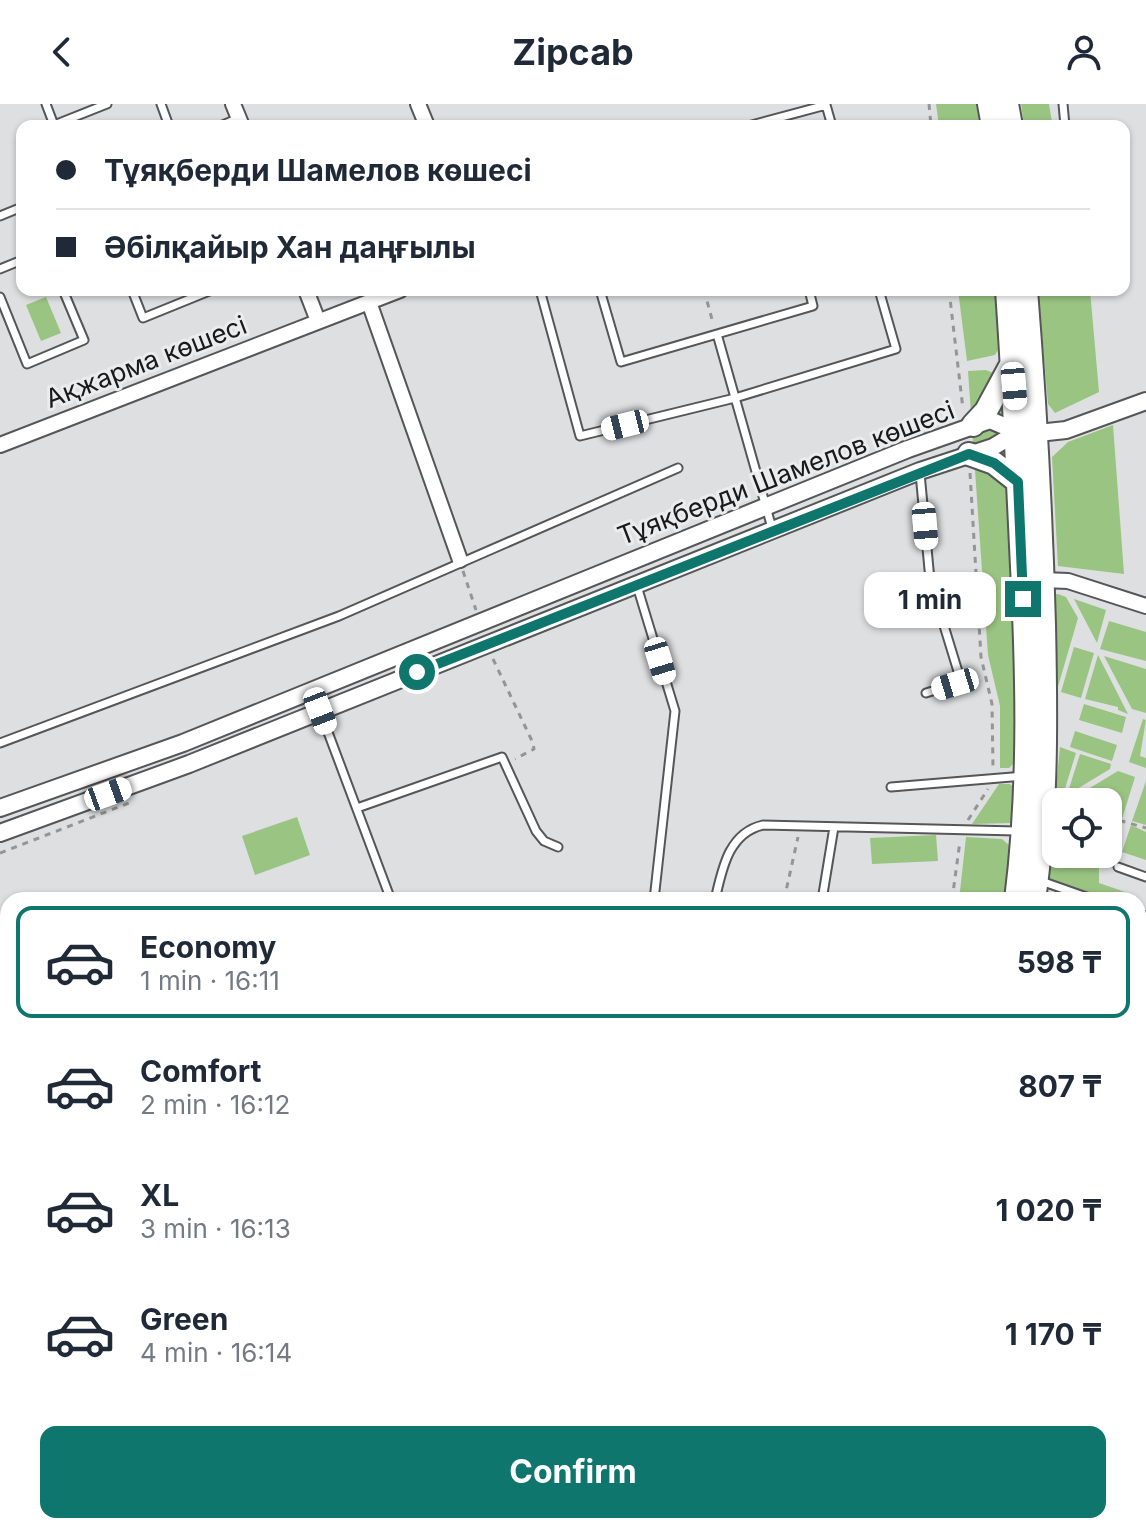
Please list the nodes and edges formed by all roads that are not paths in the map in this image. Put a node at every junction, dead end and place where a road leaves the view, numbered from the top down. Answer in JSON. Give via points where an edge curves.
{"nodes":[{"id":1,"x":107,"y":104,"type":"edge"},
{"id":2,"x":826,"y":104,"type":"edge"},
{"id":3,"x":67,"y":120,"type":"edge"},
{"id":4,"x":769,"y":120,"type":"edge"},
{"id":5,"x":66,"y":296,"type":"edge"},
{"id":6,"x":134,"y":296,"type":"edge"},
{"id":7,"x":197,"y":296,"type":"edge"},
{"id":8,"x":308,"y":296,"type":"edge"},
{"id":9,"x":384,"y":296,"type":"edge"},
{"id":10,"x":542,"y":296,"type":"edge"},
{"id":11,"x":602,"y":296,"type":"edge"},
{"id":12,"x":810,"y":296,"type":"edge"},
{"id":13,"x":881,"y":296,"type":"edge"},
{"id":14,"x":1007,"y":296,"type":"edge"},
{"id":15,"x":1026,"y":296,"type":"edge"},
{"id":16,"x":0,"y":297,"type":"edge"},
{"id":17,"x":369,"y":302,"type":"junction"},
{"id":18,"x":318,"y":321,"type":"junction"},
{"id":19,"x":717,"y":334,"type":"junction"},
{"id":20,"x":1012,"y":363,"type":"junction"},
{"id":21,"x":735,"y":398,"type":"junction"},
{"id":22,"x":1146,"y":401,"type":"edge"},
{"id":23,"x":969,"y":427,"type":"junction"},
{"id":24,"x":1028,"y":433,"type":"junction"},
{"id":25,"x":0,"y":445,"type":"edge"},
{"id":26,"x":969,"y":454,"type":"junction"},
{"id":27,"x":678,"y":468,"type":"dead end"},
{"id":28,"x":920,"y":471,"type":"junction"},
{"id":29,"x":1018,"y":482,"type":"junction"},
{"id":30,"x":765,"y":505,"type":"junction"},
{"id":31,"x":774,"y":532,"type":"junction"},
{"id":32,"x":460,"y":560,"type":"junction"},
{"id":33,"x":1043,"y":580,"type":"junction"},
{"id":34,"x":637,"y":586,"type":"junction"},
{"id":35,"x":1146,"y":606,"type":"edge"},
{"id":36,"x":433,"y":639,"type":"junction"},
{"id":37,"x":442,"y":663,"type":"junction"},
{"id":38,"x":926,"y":693,"type":"dead end"},
{"id":39,"x":320,"y":711,"type":"junction"},
{"id":40,"x":0,"y":743,"type":"edge"},
{"id":41,"x":1026,"y":776,"type":"junction"},
{"id":42,"x":891,"y":787,"type":"dead end"},
{"id":43,"x":0,"y":808,"type":"edge"},
{"id":44,"x":357,"y":808,"type":"junction"},
{"id":45,"x":834,"y":827,"type":"junction"},
{"id":46,"x":1023,"y":831,"type":"junction"},
{"id":47,"x":0,"y":833,"type":"edge"},
{"id":48,"x":558,"y":847,"type":"dead end"},
{"id":49,"x":1121,"y":868,"type":"edge"},
{"id":50,"x":1146,"y":877,"type":"edge"},
{"id":51,"x":1026,"y":890,"type":"edge"},
{"id":52,"x":388,"y":892,"type":"edge"},
{"id":53,"x":655,"y":892,"type":"edge"},
{"id":54,"x":717,"y":892,"type":"edge"},
{"id":55,"x":823,"y":892,"type":"edge"}],
"edges":[{"from":1,"to":3,"type":"lane"},
{"from":2,"to":4,"type":"lane"},
{"from":5,"to":16,"type":"lane","via":[[84,340],[27,364]]},
{"from":6,"to":7,"type":"lane","via":[[143,318]]},
{"from":8,"to":18,"type":"street"},
{"from":9,"to":17,"type":"street","name":"Ақжарма көшесі"},
{"from":10,"to":21,"type":"lane","via":[[580,436]]},
{"from":11,"to":19,"type":"lane","via":[[621,362]]},
{"from":12,"to":19,"type":"lane","via":[[813,306]]},
{"from":13,"to":21,"type":"lane","via":[[896,349]]},
{"from":14,"to":20,"type":"main road"},
{"from":15,"to":24,"type":"main road"},
{"from":17,"to":18,"type":"street","name":"Ақжарма көшесі"},
{"from":17,"to":32,"type":"street"},
{"from":18,"to":25,"type":"street","name":"Ақжарма көшесі"},
{"from":19,"to":21,"type":"lane"},
{"from":20,"to":23,"type":"main road","via":[[986,411]]},
{"from":20,"to":24,"type":"main road"},
{"from":21,"to":30,"type":"lane"},
{"from":22,"to":24,"type":"street","via":[[1066,430]]},
{"from":23,"to":24,"type":"street","name":"Тұяқберди Шамелов көшесі","via":[[990,420]]},
{"from":23,"to":30,"type":"street","name":"Тұяқберди Шамелов көшесі"},
{"from":24,"to":26,"type":"street","name":"Тұяқберди Шамелов көшесі"},
{"from":24,"to":29,"type":"main road"},
{"from":24,"to":33,"type":"main road"},
{"from":26,"to":28,"type":"street","name":"Тұяқберди Шамелов көшесі"},
{"from":26,"to":29,"type":"main road","via":[[994,463]]},
{"from":27,"to":32,"type":"lane"},
{"from":28,"to":31,"type":"street","name":"Тұяқберди Шамелов көшесі"},
{"from":28,"to":38,"type":"lane","via":[[930,580],[960,678]]},
{"from":29,"to":41,"type":"main road","via":[[1028,686]]},
{"from":30,"to":31,"type":"lane"},
{"from":30,"to":36,"type":"street","name":"Тұяқберди Шамелов көшесі"},
{"from":31,"to":34,"type":"street","name":"Тұяқберди Шамелов көшесі"},
{"from":32,"to":40,"type":"lane","via":[[339,616]]},
{"from":33,"to":35,"type":"street","via":[[1068,581]]},
{"from":33,"to":51,"type":"main road","via":[[1045,691]]},
{"from":34,"to":37,"type":"street","name":"Тұяқберди Шамелов көшесі"},
{"from":34,"to":53,"type":"lane","via":[[675,711]]},
{"from":36,"to":37,"type":"street"},
{"from":36,"to":43,"type":"street","name":"Тұяқберди Шамелов көшесі","via":[[183,743]]},
{"from":37,"to":39,"type":"street","name":"Тұяқберди Шамелов көшесі"},
{"from":39,"to":44,"type":"lane"},
{"from":39,"to":47,"type":"street","name":"Тұяқберди Шамелов көшесі"},
{"from":41,"to":42,"type":"lane"},
{"from":41,"to":46,"type":"main road"},
{"from":44,"to":48,"type":"lane","via":[[496,757],[508,763],[536,831]]},
{"from":44,"to":52,"type":"lane"},
{"from":45,"to":46,"type":"lane"},
{"from":45,"to":54,"type":"lane","via":[[763,825],[743,833],[725,861]]},
{"from":45,"to":55,"type":"lane"},
{"from":46,"to":51,"type":"main road"},
{"from":49,"to":50,"type":"lane"}]}
